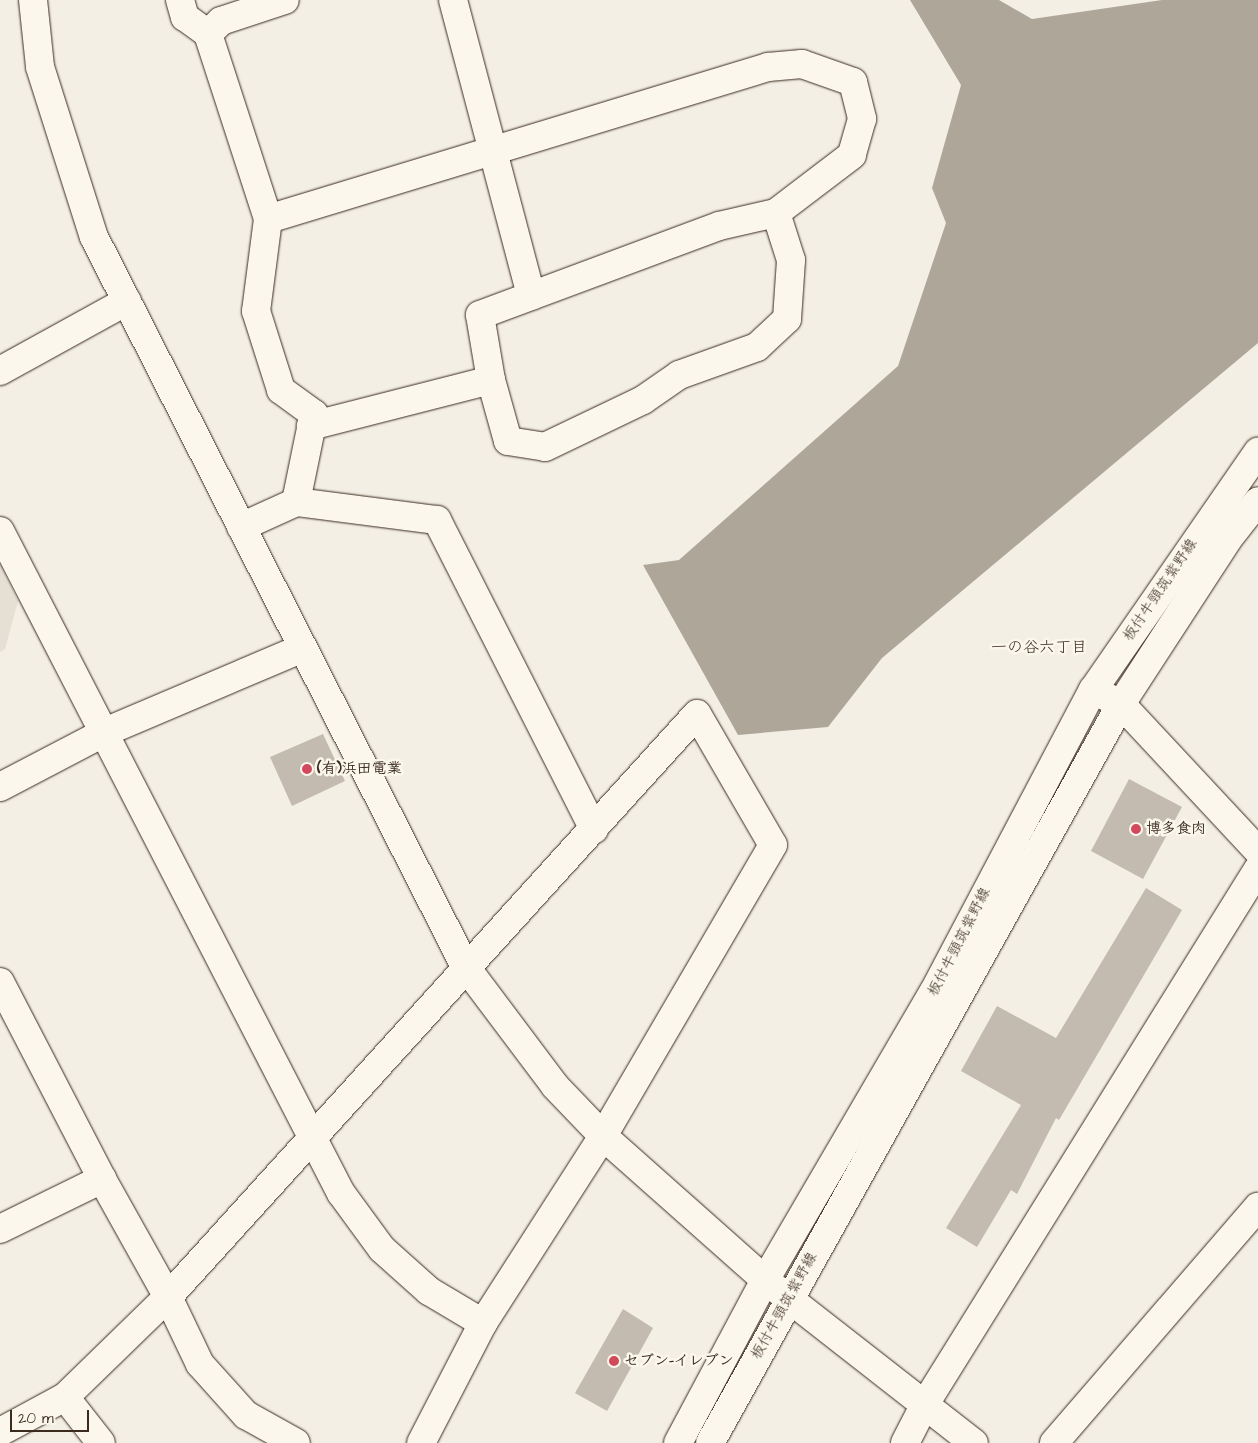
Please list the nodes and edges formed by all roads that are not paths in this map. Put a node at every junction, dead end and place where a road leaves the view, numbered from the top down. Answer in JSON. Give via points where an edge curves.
{"nodes":[{"id":1,"x":33,"y":0,"type":"edge"},
{"id":2,"x":180,"y":0,"type":"edge"},
{"id":3,"x":285,"y":0,"type":"edge"},
{"id":4,"x":453,"y":0,"type":"edge"},
{"id":5,"x":208,"y":34,"type":"junction"},
{"id":6,"x":490,"y":149,"type":"junction"},
{"id":7,"x":776,"y":213,"type":"junction"},
{"id":8,"x":268,"y":220,"type":"junction"},
{"id":9,"x":531,"y":296,"type":"junction"},
{"id":10,"x":127,"y":301,"type":"junction"},
{"id":11,"x":0,"y":371,"type":"edge"},
{"id":12,"x":491,"y":380,"type":"junction"},
{"id":13,"x":312,"y":426,"type":"junction"},
{"id":14,"x":1258,"y":452,"type":"edge"},
{"id":15,"x":1258,"y":500,"type":"edge"},
{"id":16,"x":296,"y":502,"type":"junction"},
{"id":17,"x":241,"y":527,"type":"junction"},
{"id":18,"x":0,"y":531,"type":"edge"},
{"id":19,"x":303,"y":648,"type":"junction"},
{"id":20,"x":1093,"y":690,"type":"junction"},
{"id":21,"x":1121,"y":704,"type":"junction"},
{"id":22,"x":105,"y":732,"type":"junction"},
{"id":23,"x":0,"y":787,"type":"edge"},
{"id":24,"x":594,"y":830,"type":"junction"},
{"id":25,"x":1258,"y":851,"type":"edge"},
{"id":26,"x":1258,"y":869,"type":"edge"},
{"id":27,"x":466,"y":966,"type":"junction"},
{"id":28,"x":0,"y":982,"type":"edge"},
{"id":29,"x":603,"y":1136,"type":"junction"},
{"id":30,"x":311,"y":1138,"type":"junction"},
{"id":31,"x":102,"y":1179,"type":"junction"},
{"id":32,"x":1258,"y":1207,"type":"edge"},
{"id":33,"x":0,"y":1229,"type":"edge"},
{"id":34,"x":766,"y":1280,"type":"junction"},
{"id":35,"x":168,"y":1297,"type":"junction"},
{"id":36,"x":788,"y":1297,"type":"junction"},
{"id":37,"x":482,"y":1323,"type":"junction"},
{"id":38,"x":64,"y":1397,"type":"junction"},
{"id":39,"x":925,"y":1404,"type":"junction"},
{"id":40,"x":0,"y":1432,"type":"edge"},
{"id":41,"x":101,"y":1443,"type":"edge"},
{"id":42,"x":296,"y":1443,"type":"edge"},
{"id":43,"x":422,"y":1443,"type":"edge"},
{"id":44,"x":678,"y":1443,"type":"edge"},
{"id":45,"x":710,"y":1443,"type":"edge"},
{"id":46,"x":905,"y":1443,"type":"edge"},
{"id":47,"x":974,"y":1443,"type":"edge"},
{"id":48,"x":1054,"y":1443,"type":"edge"}],
"edges":[{"from":1,"to":10,"type":"street","via":[[40,67],[94,237]]},
{"from":2,"to":5,"type":"street","via":[[185,17]]},
{"from":3,"to":5,"type":"street","via":[[221,21]]},
{"from":4,"to":6,"type":"street"},
{"from":5,"to":8,"type":"street"},
{"from":6,"to":7,"type":"street","via":[[768,67],[802,64],[853,82],[862,119],[852,155]]},
{"from":6,"to":8,"type":"street"},
{"from":6,"to":9,"type":"street"},
{"from":7,"to":9,"type":"street","via":[[720,226]]},
{"from":7,"to":12,"type":"street","via":[[791,260],[786,319],[757,347],[679,375],[643,400],[546,447],[508,441]]},
{"from":8,"to":13,"type":"street","via":[[256,311],[281,390],[314,414]]},
{"from":9,"to":12,"type":"street","via":[[480,315]]},
{"from":10,"to":11,"type":"street"},
{"from":10,"to":17,"type":"street"},
{"from":12,"to":13,"type":"street"},
{"from":13,"to":16,"type":"street"},
{"from":14,"to":20,"type":"street","name":"板付牛頸筑紫野線"},
{"from":15,"to":21,"type":"street","name":"板付牛頸筑紫野線","via":[[1228,539]]},
{"from":16,"to":17,"type":"street"},
{"from":16,"to":24,"type":"street","via":[[437,520]]},
{"from":17,"to":19,"type":"street"},
{"from":18,"to":22,"type":"street"},
{"from":19,"to":22,"type":"street"},
{"from":19,"to":27,"type":"street"},
{"from":20,"to":21,"type":"street"},
{"from":20,"to":34,"type":"street","name":"板付牛頸筑紫野線","via":[[933,994]]},
{"from":21,"to":25,"type":"street"},
{"from":21,"to":36,"type":"street","name":"板付牛頸筑紫野線"},
{"from":22,"to":23,"type":"street"},
{"from":22,"to":30,"type":"street"},
{"from":24,"to":27,"type":"street"},
{"from":24,"to":29,"type":"street","via":[[697,714],[773,845]]},
{"from":26,"to":39,"type":"street"},
{"from":27,"to":29,"type":"street","via":[[556,1086]]},
{"from":27,"to":30,"type":"street"},
{"from":28,"to":31,"type":"street"},
{"from":29,"to":34,"type":"street"},
{"from":29,"to":37,"type":"street"},
{"from":30,"to":35,"type":"street"},
{"from":30,"to":37,"type":"street","via":[[341,1193],[382,1249],[429,1291]]},
{"from":31,"to":33,"type":"street"},
{"from":31,"to":35,"type":"street"},
{"from":32,"to":48,"type":"street"},
{"from":34,"to":36,"type":"street"},
{"from":34,"to":44,"type":"street","name":"板付牛頸筑紫野線"},
{"from":35,"to":38,"type":"street"},
{"from":35,"to":42,"type":"street","via":[[200,1364],[246,1416]]},
{"from":36,"to":39,"type":"street"},
{"from":36,"to":45,"type":"street","name":"板付牛頸筑紫野線"},
{"from":37,"to":43,"type":"street"},
{"from":38,"to":40,"type":"street"},
{"from":38,"to":41,"type":"street"},
{"from":39,"to":46,"type":"street"},
{"from":39,"to":47,"type":"street"}]}
